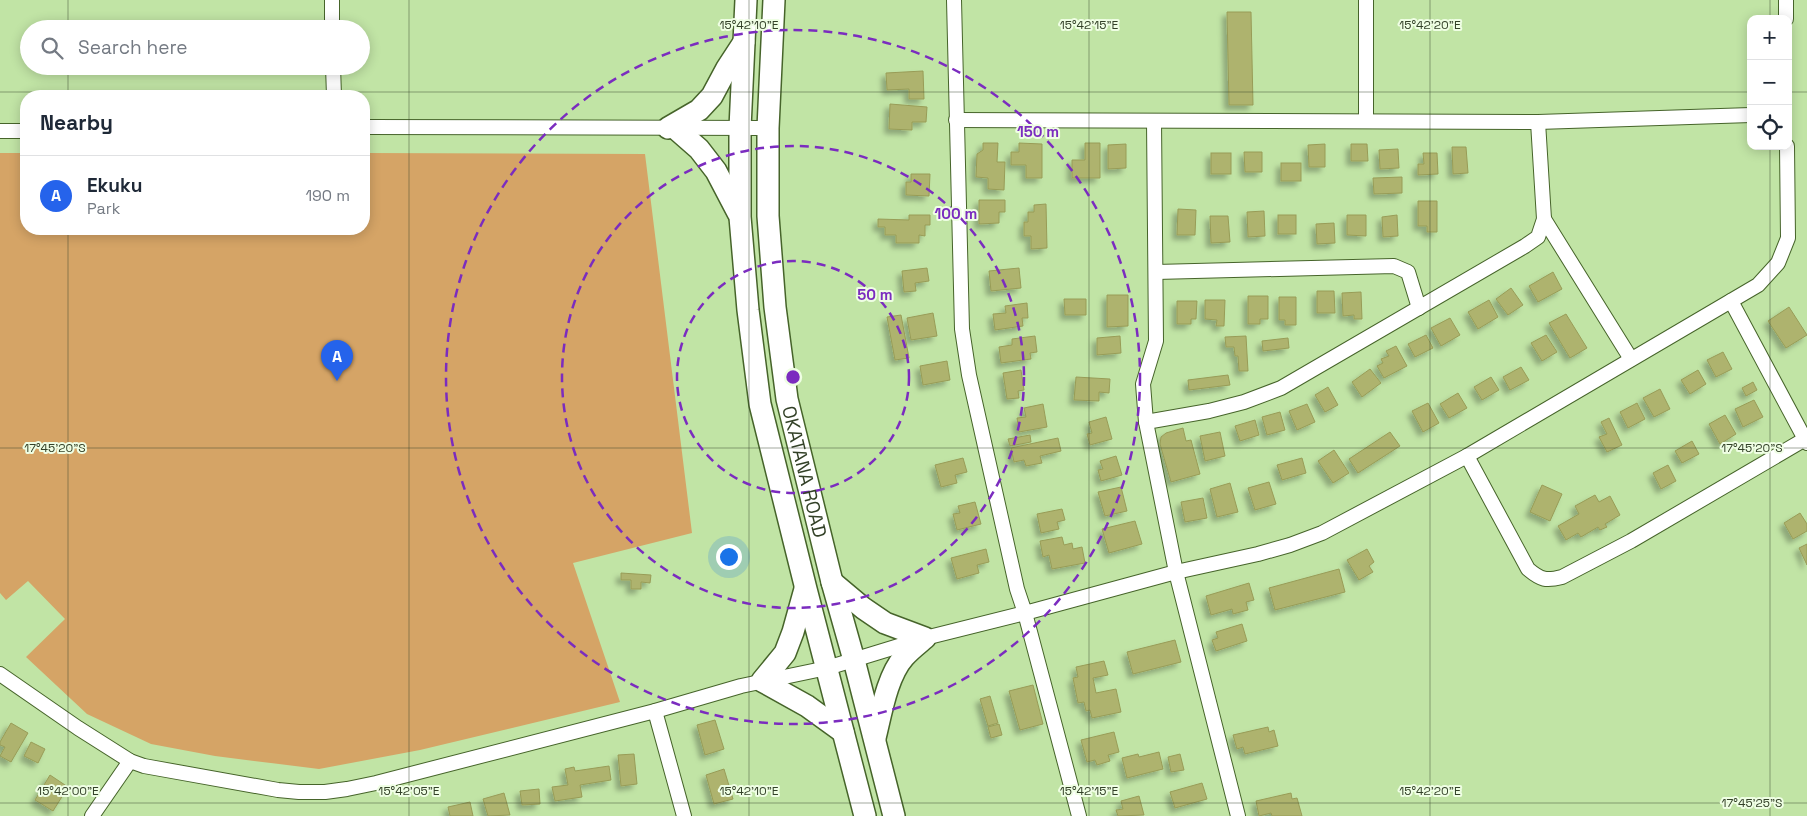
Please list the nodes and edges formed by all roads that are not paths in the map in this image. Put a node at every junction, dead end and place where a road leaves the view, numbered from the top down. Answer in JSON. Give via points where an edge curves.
{"nodes":[{"id":1,"x":332,"y":0,"type":"edge"},
{"id":2,"x":746,"y":0,"type":"edge"},
{"id":3,"x":774,"y":0,"type":"edge"},
{"id":4,"x":954,"y":0,"type":"edge"},
{"id":5,"x":1366,"y":0,"type":"edge"},
{"id":6,"x":1786,"y":0,"type":"edge"},
{"id":7,"x":1786,"y":15,"type":"edge"},
{"id":8,"x":332,"y":20,"type":"edge"},
{"id":9,"x":744,"y":42,"type":"junction"},
{"id":10,"x":333,"y":75,"type":"edge"},
{"id":11,"x":334,"y":90,"type":"edge"},
{"id":12,"x":1747,"y":115,"type":"edge"},
{"id":13,"x":956,"y":120,"type":"junction"},
{"id":14,"x":1154,"y":121,"type":"junction"},
{"id":15,"x":1366,"y":121,"type":"junction"},
{"id":16,"x":1538,"y":122,"type":"junction"},
{"id":17,"x":370,"y":127,"type":"edge"},
{"id":18,"x":672,"y":128,"type":"junction"},
{"id":19,"x":740,"y":128,"type":"junction"},
{"id":20,"x":768,"y":128,"type":"junction"},
{"id":21,"x":0,"y":131,"type":"edge"},
{"id":22,"x":20,"y":131,"type":"edge"},
{"id":23,"x":1787,"y":150,"type":"edge"},
{"id":24,"x":740,"y":218,"type":"junction"},
{"id":25,"x":1544,"y":220,"type":"junction"},
{"id":26,"x":1156,"y":272,"type":"junction"},
{"id":27,"x":1731,"y":301,"type":"junction"},
{"id":28,"x":1418,"y":308,"type":"junction"},
{"id":29,"x":1632,"y":359,"type":"junction"},
{"id":30,"x":1146,"y":422,"type":"junction"},
{"id":31,"x":1806,"y":440,"type":"edge"},
{"id":32,"x":1466,"y":456,"type":"junction"},
{"id":33,"x":1176,"y":572,"type":"junction"},
{"id":34,"x":832,"y":582,"type":"junction"},
{"id":35,"x":806,"y":588,"type":"junction"},
{"id":36,"x":1025,"y":613,"type":"junction"},
{"id":37,"x":925,"y":638,"type":"junction"},
{"id":38,"x":854,"y":660,"type":"junction"},
{"id":39,"x":827,"y":668,"type":"junction"},
{"id":40,"x":0,"y":674,"type":"edge"},
{"id":41,"x":762,"y":681,"type":"junction"},
{"id":42,"x":655,"y":711,"type":"junction"},
{"id":43,"x":843,"y":732,"type":"junction"},
{"id":44,"x":875,"y":741,"type":"junction"},
{"id":45,"x":130,"y":762,"type":"junction"},
{"id":46,"x":92,"y":816,"type":"edge"},
{"id":47,"x":684,"y":816,"type":"edge"},
{"id":48,"x":865,"y":816,"type":"edge"},
{"id":49,"x":894,"y":816,"type":"edge"},
{"id":50,"x":1079,"y":816,"type":"edge"},
{"id":51,"x":1238,"y":816,"type":"edge"}],
"edges":[{"from":1,"to":8,"type":"street"},
{"from":2,"to":9,"type":"main road","name":"OKATANA ROAD"},
{"from":3,"to":20,"type":"main road","name":"OKATANA ROAD"},
{"from":4,"to":13,"type":"street"},
{"from":5,"to":15,"type":"street"},
{"from":6,"to":7,"type":"street"},
{"from":9,"to":18,"type":"main road","via":[[712,96],[699,110]]},
{"from":9,"to":19,"type":"main road","name":"OKATANA ROAD"},
{"from":10,"to":11,"type":"street"},
{"from":12,"to":16,"type":"street"},
{"from":13,"to":14,"type":"street"},
{"from":13,"to":36,"type":"street","via":[[962,329],[970,383]]},
{"from":14,"to":15,"type":"street"},
{"from":14,"to":26,"type":"street"},
{"from":15,"to":16,"type":"street"},
{"from":16,"to":25,"type":"street"},
{"from":17,"to":18,"type":"street"},
{"from":18,"to":19,"type":"street"},
{"from":18,"to":24,"type":"main road","via":[[699,149],[716,171]]},
{"from":19,"to":20,"type":"street"},
{"from":19,"to":24,"type":"main road","name":"OKATANA ROAD"},
{"from":20,"to":34,"type":"main road","name":"OKATANA ROAD","via":[[768,216],[775,307],[788,399]]},
{"from":21,"to":22,"type":"street"},
{"from":23,"to":27,"type":"street","via":[[1788,238],[1778,263],[1758,285]]},
{"from":24,"to":35,"type":"main road","name":"OKATANA ROAD","via":[[760,404]]},
{"from":25,"to":28,"type":"street","via":[[1538,237]]},
{"from":25,"to":29,"type":"street"},
{"from":26,"to":28,"type":"street","via":[[1394,266],[1408,272]]},
{"from":26,"to":30,"type":"street","via":[[1156,341],[1143,384]]},
{"from":27,"to":29,"type":"street"},
{"from":27,"to":31,"type":"street"},
{"from":28,"to":30,"type":"street","via":[[1281,388],[1244,402]]},
{"from":29,"to":32,"type":"street"},
{"from":30,"to":33,"type":"street"},
{"from":31,"to":32,"type":"street","via":[[1631,541],[1562,577],[1550,580],[1538,578],[1528,569]]},
{"from":32,"to":33,"type":"street","via":[[1322,533],[1258,554]]},
{"from":33,"to":36,"type":"street"},
{"from":33,"to":51,"type":"street"},
{"from":34,"to":37,"type":"main road","via":[[885,623]]},
{"from":34,"to":38,"type":"main road","name":"OKATANA ROAD"},
{"from":35,"to":39,"type":"main road","name":"OKATANA ROAD"},
{"from":35,"to":41,"type":"main road","via":[[784,653]]},
{"from":36,"to":37,"type":"street"},
{"from":36,"to":50,"type":"street"},
{"from":37,"to":38,"type":"street"},
{"from":37,"to":44,"type":"main road","via":[[904,657],[896,670]]},
{"from":38,"to":39,"type":"street"},
{"from":38,"to":44,"type":"main road","name":"OKATANA ROAD"},
{"from":39,"to":41,"type":"street"},
{"from":39,"to":43,"type":"main road","name":"OKATANA ROAD"},
{"from":40,"to":45,"type":"street"},
{"from":41,"to":42,"type":"street"},
{"from":41,"to":43,"type":"main road","via":[[807,706]]},
{"from":42,"to":45,"type":"street","via":[[376,783],[325,792],[278,790]]},
{"from":42,"to":47,"type":"street"},
{"from":43,"to":48,"type":"main road","name":"OKATANA ROAD"},
{"from":44,"to":49,"type":"main road","name":"OKATANA ROAD"},
{"from":45,"to":46,"type":"street"}]}
